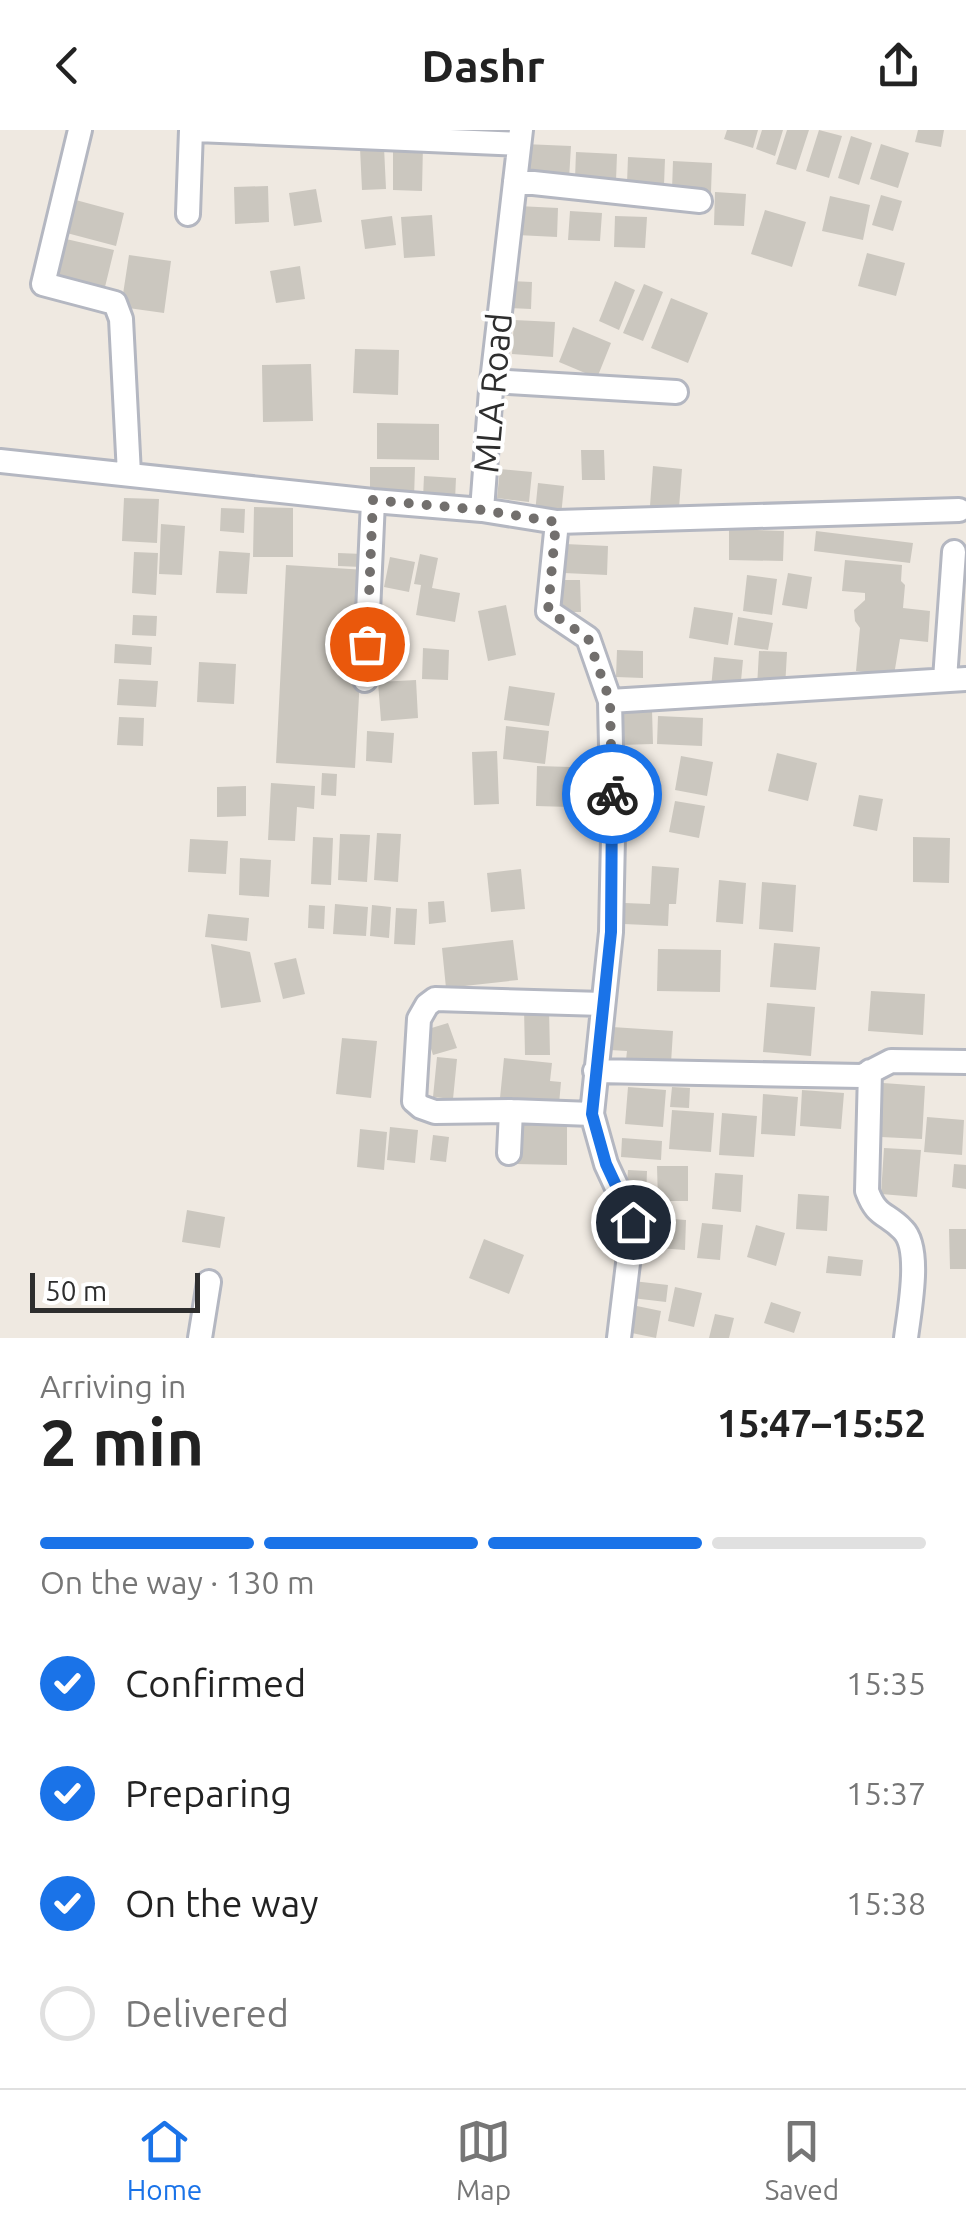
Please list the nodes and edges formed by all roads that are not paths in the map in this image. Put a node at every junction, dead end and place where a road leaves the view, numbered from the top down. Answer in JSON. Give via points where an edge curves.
{"nodes":[{"id":1,"x":80,"y":130,"type":"edge"},
{"id":2,"x":194,"y":130,"type":"edge"},
{"id":3,"x":210,"y":130,"type":"edge"},
{"id":4,"x":520,"y":137,"type":"edge"},
{"id":5,"x":515,"y":181,"type":"junction"},
{"id":6,"x":700,"y":201,"type":"dead end"},
{"id":7,"x":188,"y":214,"type":"dead end"},
{"id":8,"x":492,"y":381,"type":"junction"},
{"id":9,"x":676,"y":392,"type":"dead end"},
{"id":10,"x":0,"y":460,"type":"edge"},
{"id":11,"x":129,"y":474,"type":"junction"},
{"id":12,"x":373,"y":500,"type":"junction"},
{"id":13,"x":482,"y":510,"type":"junction"},
{"id":14,"x":958,"y":510,"type":"dead end"},
{"id":15,"x":556,"y":522,"type":"junction"},
{"id":16,"x":954,"y":552,"type":"dead end"},
{"id":17,"x":956,"y":679,"type":"edge"},
{"id":18,"x":366,"y":680,"type":"dead end"},
{"id":19,"x":610,"y":701,"type":"junction"},
{"id":20,"x":603,"y":1004,"type":"junction"},
{"id":21,"x":966,"y":1062,"type":"edge"},
{"id":22,"x":870,"y":1071,"type":"junction"},
{"id":23,"x":595,"y":1072,"type":"junction"},
{"id":24,"x":511,"y":1111,"type":"junction"},
{"id":25,"x":592,"y":1114,"type":"junction"},
{"id":26,"x":509,"y":1153,"type":"dead end"},
{"id":27,"x":208,"y":1282,"type":"dead end"},
{"id":28,"x":200,"y":1338,"type":"edge"},
{"id":29,"x":618,"y":1338,"type":"edge"},
{"id":30,"x":906,"y":1338,"type":"edge"}],
"edges":[{"from":1,"to":11,"type":"street","via":[[43,284],[114,303],[121,319]]},
{"from":2,"to":3,"type":"street"},
{"from":2,"to":7,"type":"street"},
{"from":3,"to":4,"type":"street"},
{"from":4,"to":5,"type":"street","name":"MLA Road"},
{"from":5,"to":6,"type":"street"},
{"from":5,"to":8,"type":"street","name":"MLA Road"},
{"from":8,"to":9,"type":"street"},
{"from":8,"to":13,"type":"street","name":"MLA Road"},
{"from":10,"to":11,"type":"street"},
{"from":11,"to":12,"type":"street"},
{"from":12,"to":13,"type":"street"},
{"from":12,"to":18,"type":"street"},
{"from":13,"to":15,"type":"street","name":"MLA Road"},
{"from":14,"to":15,"type":"street","name":"MLA Road"},
{"from":15,"to":19,"type":"street","via":[[548,611],[588,638]]},
{"from":16,"to":17,"type":"street"},
{"from":17,"to":19,"type":"street"},
{"from":19,"to":20,"type":"street","via":[[612,894]]},
{"from":20,"to":23,"type":"street"},
{"from":20,"to":24,"type":"street","via":[[435,998],[427,1005],[419,1019],[414,1101],[435,1112]]},
{"from":21,"to":22,"type":"street","via":[[892,1061]]},
{"from":22,"to":23,"type":"street"},
{"from":22,"to":30,"type":"street","via":[[867,1191],[873,1208],[906,1232],[914,1254]]},
{"from":23,"to":25,"type":"street"},
{"from":24,"to":25,"type":"street"},
{"from":24,"to":26,"type":"street"},
{"from":25,"to":29,"type":"street","via":[[633,1222]]},
{"from":27,"to":28,"type":"street"}]}
